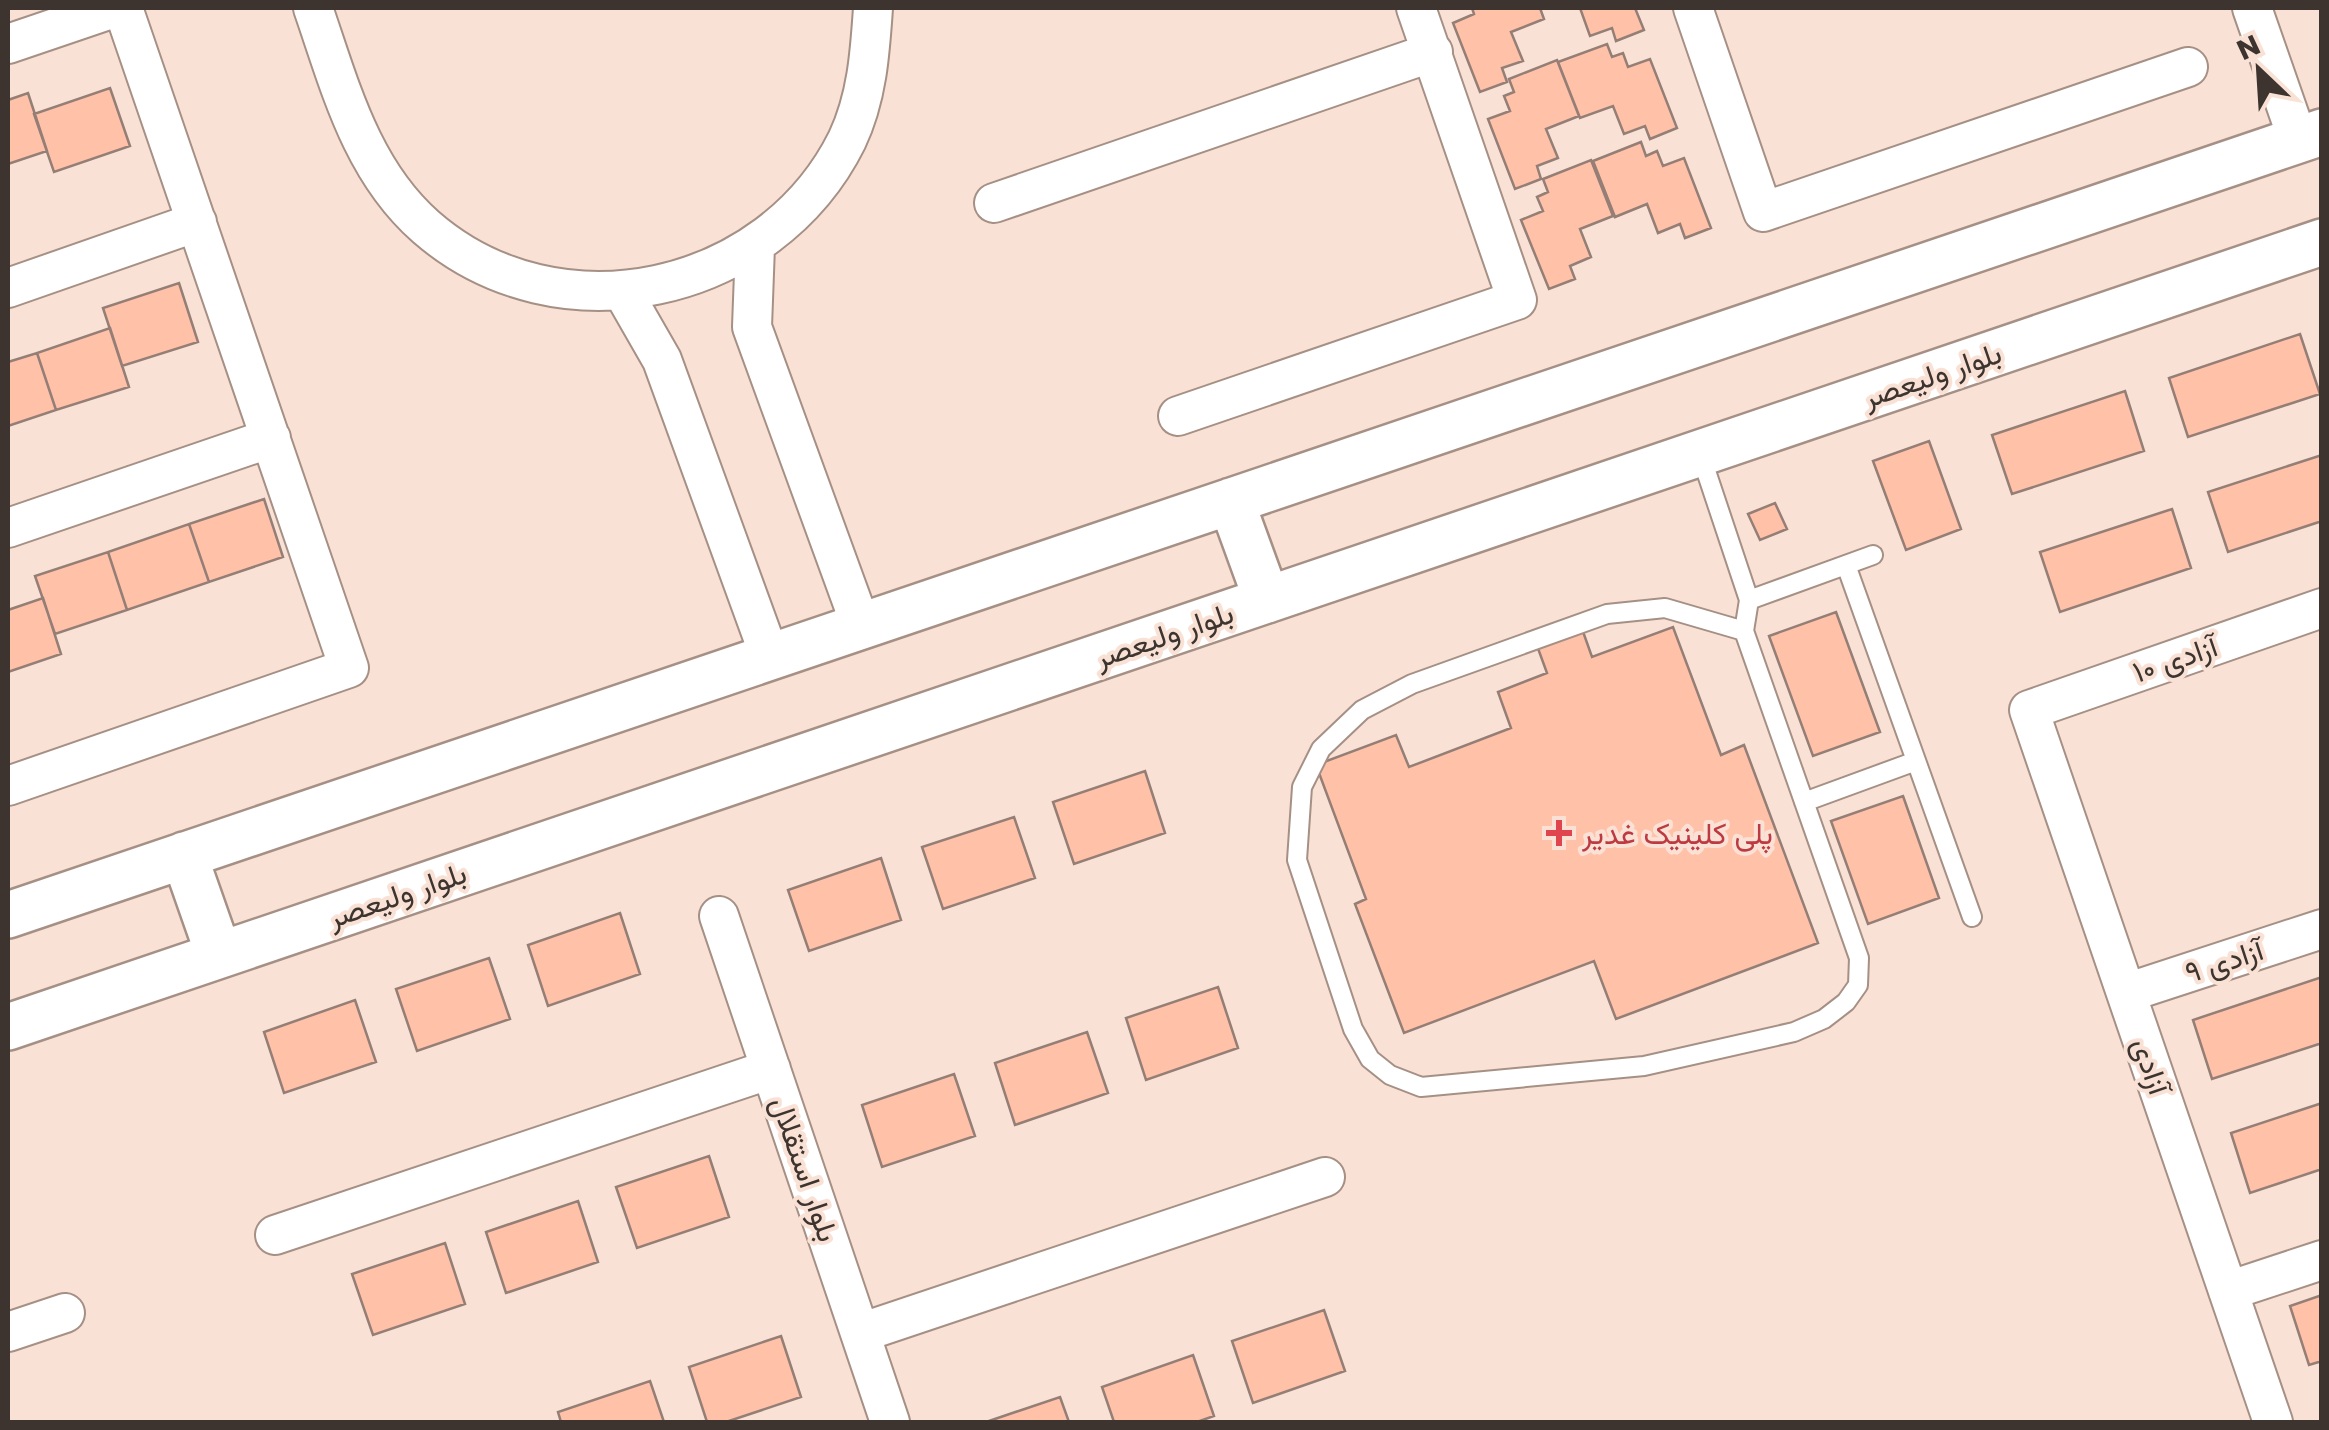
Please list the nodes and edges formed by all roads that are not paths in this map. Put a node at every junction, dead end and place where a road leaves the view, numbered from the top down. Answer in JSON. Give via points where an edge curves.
{"nodes":[{"id":1,"x":114,"y":8,"type":"edge"},
{"id":2,"x":123,"y":8,"type":"edge"},
{"id":3,"x":314,"y":8,"type":"edge"},
{"id":4,"x":872,"y":8,"type":"edge"},
{"id":5,"x":1416,"y":8,"type":"edge"},
{"id":6,"x":1693,"y":8,"type":"edge"},
{"id":7,"x":2252,"y":8,"type":"edge"},
{"id":8,"x":8,"y":44,"type":"edge"},
{"id":9,"x":1433,"y":52,"type":"junction"},
{"id":10,"x":2188,"y":67,"type":"dead end"},
{"id":11,"x":2310,"y":136,"type":"edge"},
{"id":12,"x":994,"y":203,"type":"dead end"},
{"id":13,"x":197,"y":222,"type":"junction"},
{"id":14,"x":2322,"y":242,"type":"edge"},
{"id":15,"x":755,"y":246,"type":"junction"},
{"id":16,"x":8,"y":288,"type":"edge"},
{"id":17,"x":623,"y":292,"type":"junction"},
{"id":18,"x":1178,"y":416,"type":"dead end"},
{"id":19,"x":271,"y":438,"type":"junction"},
{"id":20,"x":1700,"y":453,"type":"junction"},
{"id":21,"x":1231,"y":501,"type":"junction"},
{"id":22,"x":8,"y":528,"type":"edge"},
{"id":23,"x":1873,"y":555,"type":"dead end"},
{"id":24,"x":1846,"y":565,"type":"junction"},
{"id":25,"x":1267,"y":600,"type":"junction"},
{"id":26,"x":1749,"y":600,"type":"junction"},
{"id":27,"x":2322,"y":608,"type":"edge"},
{"id":28,"x":861,"y":626,"type":"junction"},
{"id":29,"x":1744,"y":630,"type":"junction"},
{"id":30,"x":770,"y":657,"type":"junction"},
{"id":31,"x":2030,"y":710,"type":"joint"},
{"id":32,"x":1916,"y":762,"type":"junction"},
{"id":33,"x":8,"y":786,"type":"edge"},
{"id":34,"x":1804,"y":802,"type":"junction"},
{"id":35,"x":184,"y":855,"type":"junction"},
{"id":36,"x":8,"y":915,"type":"edge"},
{"id":37,"x":719,"y":916,"type":"dead end"},
{"id":38,"x":1972,"y":917,"type":"dead end"},
{"id":39,"x":2322,"y":929,"type":"edge"},
{"id":40,"x":219,"y":955,"type":"junction"},
{"id":41,"x":2126,"y":994,"type":"junction"},
{"id":42,"x":8,"y":1027,"type":"edge"},
{"id":43,"x":771,"y":1069,"type":"junction"},
{"id":44,"x":1324,"y":1176,"type":"dead end"},
{"id":45,"x":274,"y":1235,"type":"dead end"},
{"id":46,"x":2322,"y":1260,"type":"edge"},
{"id":47,"x":2228,"y":1291,"type":"junction"},
{"id":48,"x":65,"y":1313,"type":"dead end"},
{"id":49,"x":8,"y":1332,"type":"edge"},
{"id":50,"x":860,"y":1333,"type":"junction"},
{"id":51,"x":890,"y":1422,"type":"edge"},
{"id":52,"x":2273,"y":1422,"type":"edge"}],
"edges":[{"from":1,"to":8,"type":"street"},
{"from":2,"to":13,"type":"street"},
{"from":3,"to":17,"type":"street","via":[[348,113],[380,176],[427,228],[486,266],[553,288]]},
{"from":4,"to":15,"type":"street","via":[[869,73],[847,140],[808,199]]},
{"from":5,"to":9,"type":"street"},
{"from":6,"to":10,"type":"street","via":[[1763,212]]},
{"from":7,"to":11,"type":"street"},
{"from":9,"to":12,"type":"street"},
{"from":9,"to":18,"type":"street","via":[[1517,300]]},
{"from":11,"to":21,"type":"street"},
{"from":13,"to":16,"type":"street"},
{"from":13,"to":19,"type":"street"},
{"from":14,"to":20,"type":"street","name":"بلوار ولیعصر"},
{"from":15,"to":17,"type":"street","via":[[692,278]]},
{"from":15,"to":28,"type":"street","via":[[752,327]]},
{"from":17,"to":30,"type":"street","via":[[662,360]]},
{"from":19,"to":22,"type":"street"},
{"from":19,"to":33,"type":"street","via":[[349,668]]},
{"from":20,"to":25,"type":"street","name":"بلوار ولیعصر"},
{"from":20,"to":26,"type":"lane"},
{"from":21,"to":25,"type":"street"},
{"from":21,"to":28,"type":"street"},
{"from":23,"to":24,"type":"lane"},
{"from":24,"to":26,"type":"lane"},
{"from":24,"to":32,"type":"lane"},
{"from":25,"to":40,"type":"street","name":"بلوار ولیعصر"},
{"from":26,"to":29,"type":"lane"},
{"from":27,"to":31,"type":"street","name":"آزادی ۱۰"},
{"from":28,"to":30,"type":"street"},
{"from":29,"to":34,"type":"lane"},
{"from":29,"to":34,"type":"lane","via":[[1664,608],[1608,614],[1412,684],[1362,710],[1322,748],[1302,787],[1297,860],[1353,1028],[1370,1059],[1421,1086],[1644,1066],[1824,1019],[1858,985],[1859,958]]},
{"from":30,"to":35,"type":"street"},
{"from":31,"to":41,"type":"street","name":"آزادی"},
{"from":32,"to":34,"type":"lane"},
{"from":32,"to":38,"type":"lane"},
{"from":35,"to":36,"type":"street"},
{"from":35,"to":40,"type":"street"},
{"from":37,"to":43,"type":"street","name":"بلوار استقلال"},
{"from":39,"to":41,"type":"street","name":"آزادی ۹"},
{"from":40,"to":42,"type":"street","name":"بلوار ولیعصر"},
{"from":41,"to":47,"type":"street","name":"آزادی"},
{"from":43,"to":45,"type":"street"},
{"from":43,"to":50,"type":"street","name":"بلوار استقلال"},
{"from":44,"to":50,"type":"street"},
{"from":46,"to":47,"type":"street"},
{"from":47,"to":52,"type":"street","name":"آزادی"},
{"from":48,"to":49,"type":"street"},
{"from":50,"to":51,"type":"street","name":"بلوار استقلال"}]}
